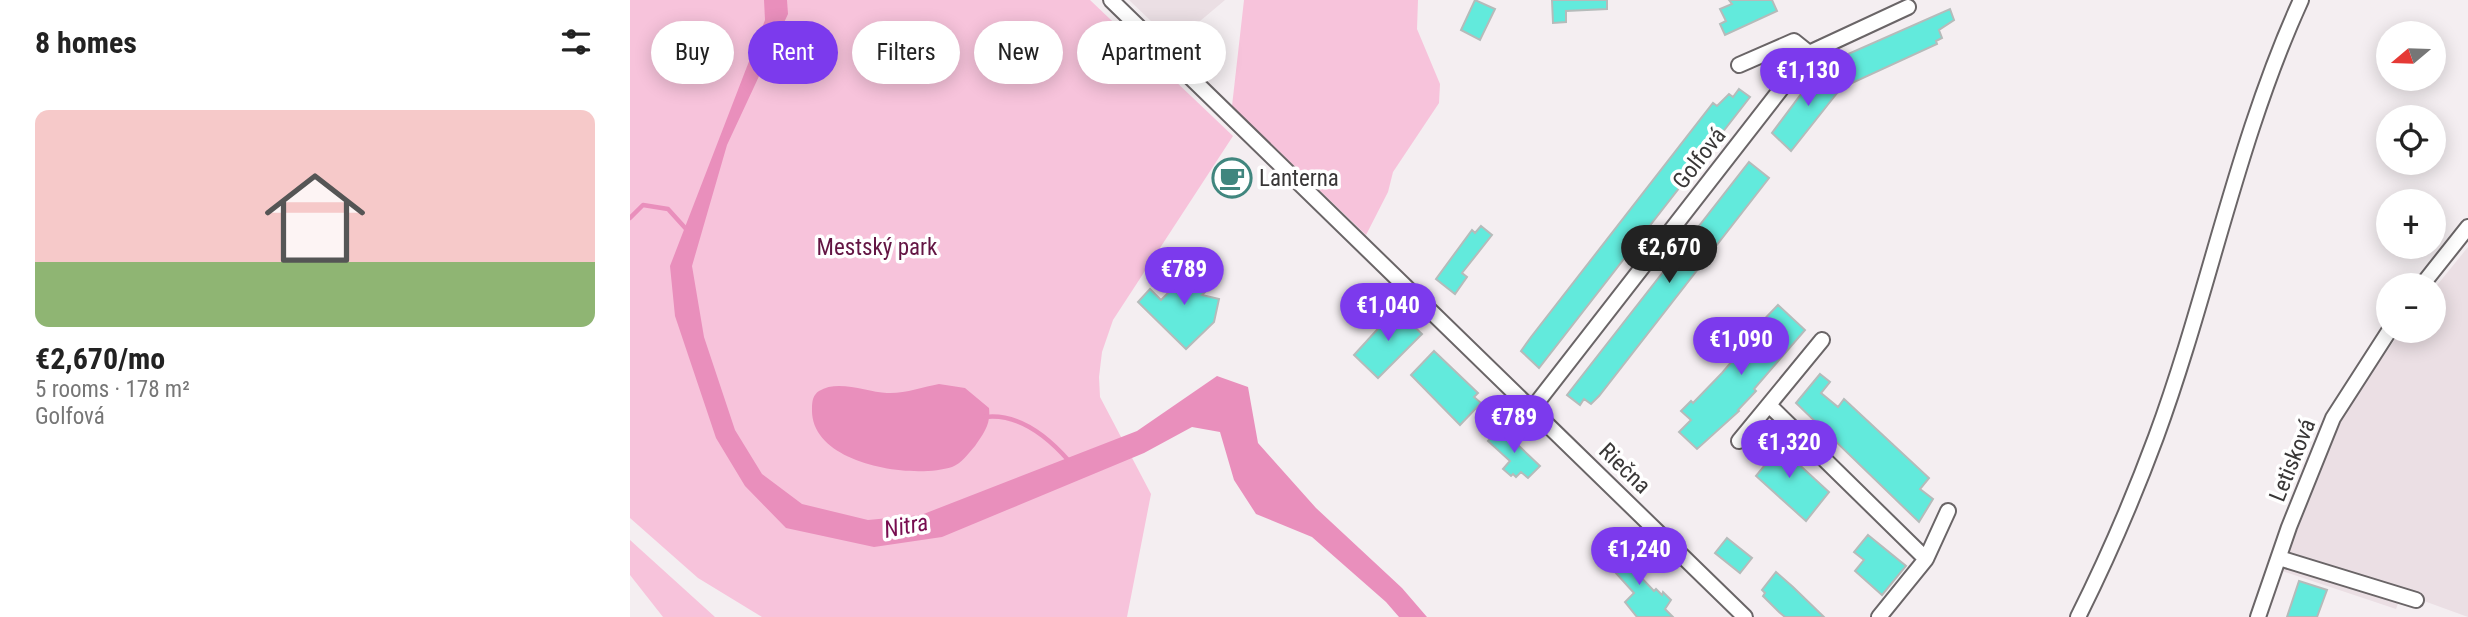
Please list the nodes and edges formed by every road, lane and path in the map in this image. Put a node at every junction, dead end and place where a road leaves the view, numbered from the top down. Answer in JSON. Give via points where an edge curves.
{"nodes":[{"id":1,"x":1111,"y":0,"type":"edge"},
{"id":2,"x":2301,"y":0,"type":"edge"},
{"id":3,"x":1908,"y":7,"type":"dead end"},
{"id":4,"x":1809,"y":53,"type":"junction"},
{"id":5,"x":1740,"y":65,"type":"dead end"},
{"id":6,"x":2468,"y":227,"type":"edge"},
{"id":7,"x":2432,"y":273,"type":"edge"},
{"id":8,"x":1822,"y":340,"type":"dead end"},
{"id":9,"x":2381,"y":343,"type":"edge"},
{"id":10,"x":1769,"y":405,"type":"junction"},
{"id":11,"x":1532,"y":409,"type":"junction"},
{"id":12,"x":1739,"y":441,"type":"dead end"},
{"id":13,"x":1948,"y":510,"type":"dead end"},
{"id":14,"x":2279,"y":558,"type":"junction"},
{"id":15,"x":1926,"y":559,"type":"junction"},
{"id":16,"x":2416,"y":600,"type":"dead end"},
{"id":17,"x":1745,"y":617,"type":"edge"},
{"id":18,"x":1879,"y":617,"type":"edge"},
{"id":19,"x":2078,"y":617,"type":"edge"},
{"id":20,"x":2258,"y":617,"type":"edge"}],
"edges":[{"from":1,"to":11,"type":"street","name":"Riečna"},
{"from":2,"to":19,"type":"street","via":[[2256,115],[2156,436],[2109,554]]},
{"from":3,"to":4,"type":"street","name":"Golfová"},
{"from":4,"to":5,"type":"street","via":[[1794,41]]},
{"from":4,"to":11,"type":"street","name":"Golfová"},
{"from":6,"to":7,"type":"street"},
{"from":8,"to":10,"type":"street"},
{"from":9,"to":14,"type":"street","name":"Letisková","via":[[2333,418]]},
{"from":10,"to":12,"type":"street"},
{"from":10,"to":15,"type":"street"},
{"from":11,"to":17,"type":"street","name":"Riečna"},
{"from":13,"to":15,"type":"street"},
{"from":14,"to":16,"type":"street"},
{"from":14,"to":20,"type":"street","name":"Letisková"},
{"from":15,"to":18,"type":"street"}]}
